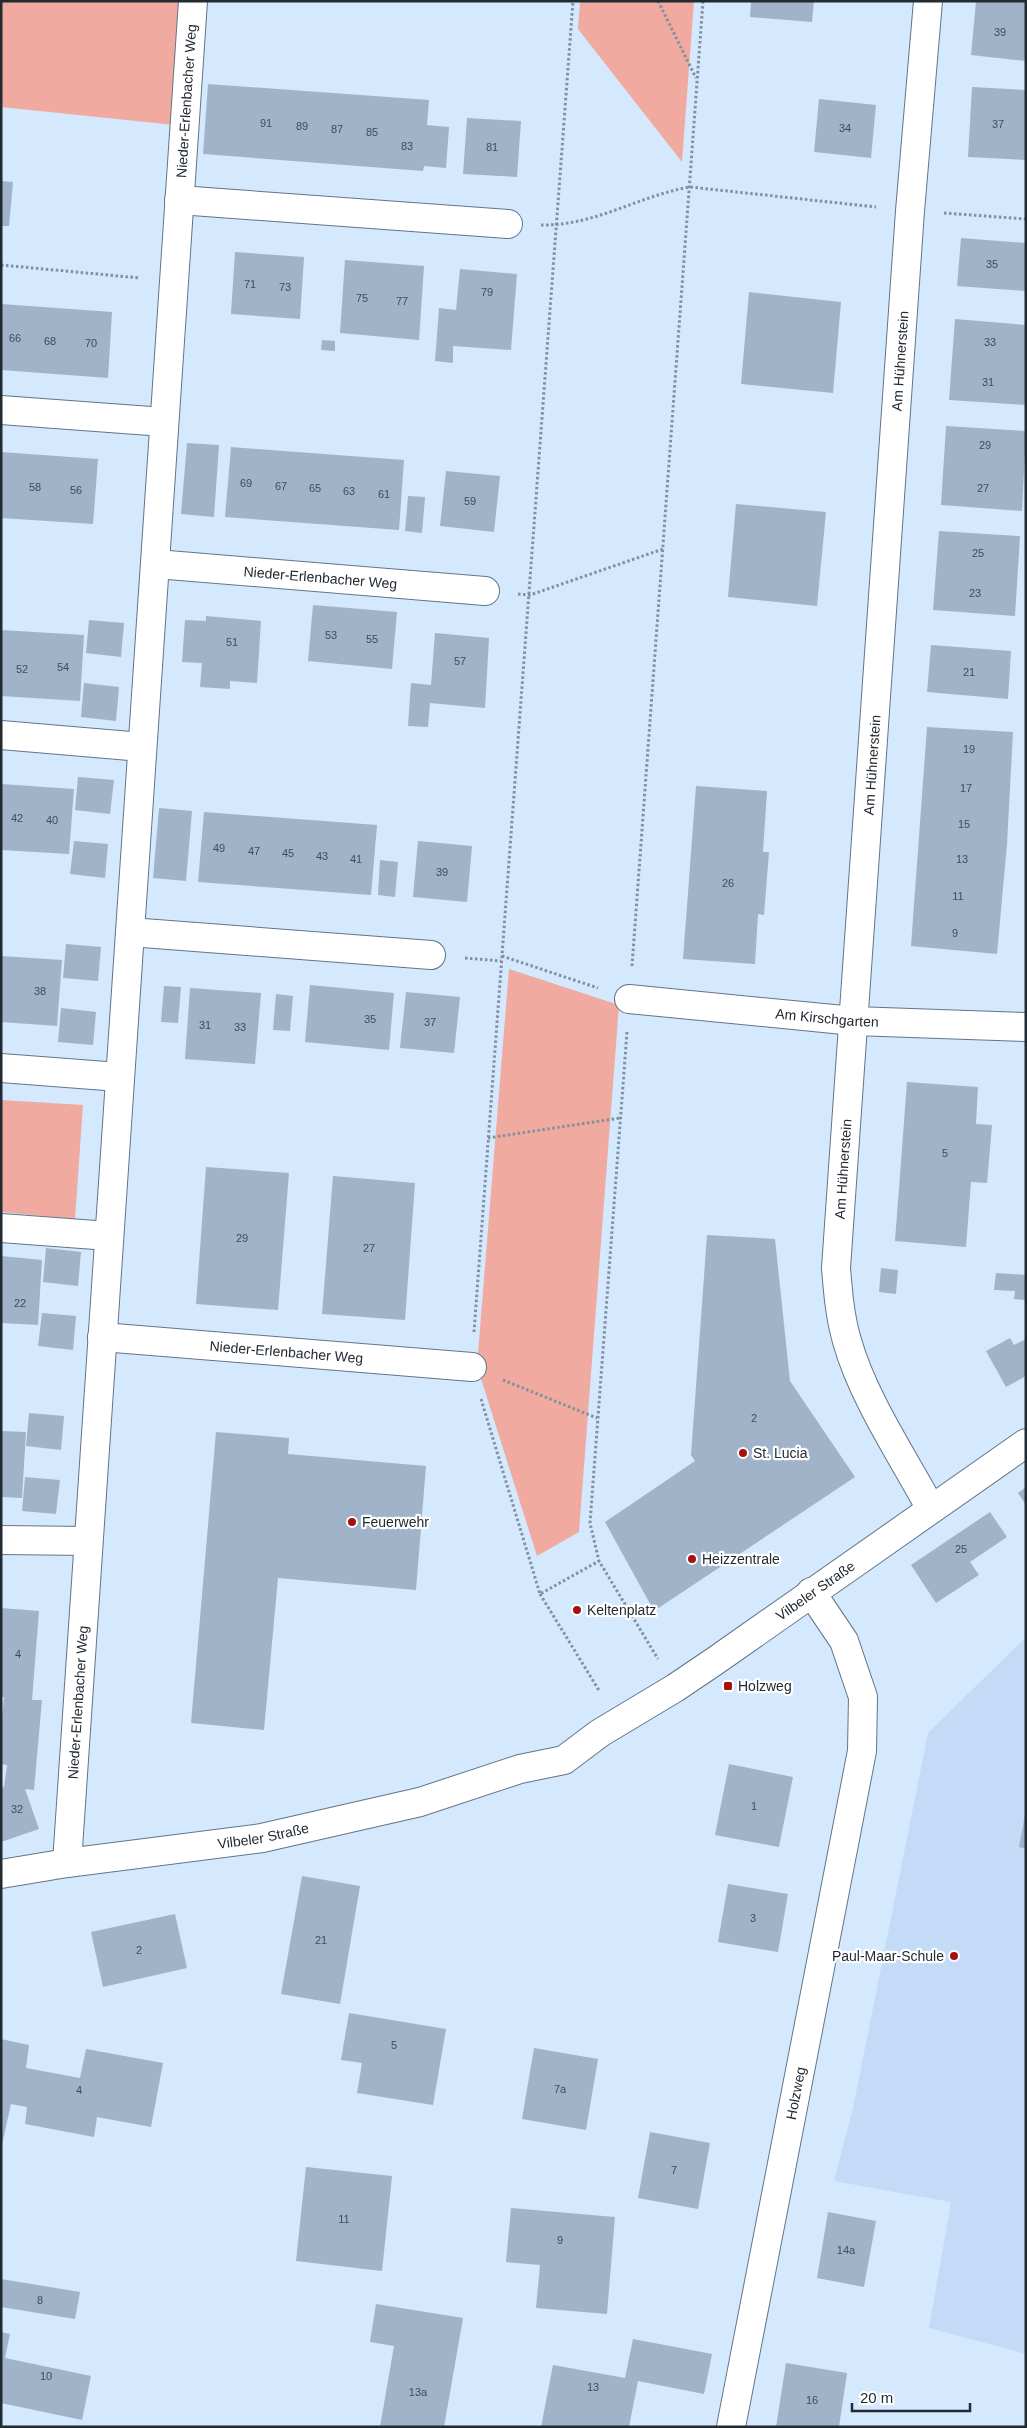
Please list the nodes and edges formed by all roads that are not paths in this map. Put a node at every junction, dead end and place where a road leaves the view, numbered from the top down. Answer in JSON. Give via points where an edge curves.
{"nodes":[{"id":1,"x":193,"y":1,"type":"edge"},
{"id":2,"x":928,"y":1,"type":"edge"},
{"id":3,"x":179,"y":200,"type":"junction"},
{"id":4,"x":508,"y":224,"type":"road end"},
{"id":5,"x":1,"y":410,"type":"edge"},
{"id":6,"x":164,"y":422,"type":"junction"},
{"id":7,"x":156,"y":564,"type":"junction"},
{"id":8,"x":485,"y":591,"type":"road end"},
{"id":9,"x":1,"y":735,"type":"edge"},
{"id":10,"x":142,"y":747,"type":"junction"},
{"id":11,"x":130,"y":932,"type":"junction"},
{"id":12,"x":431,"y":955,"type":"dead end"},
{"id":13,"x":629,"y":999,"type":"road end"},
{"id":14,"x":854,"y":1021,"type":"junction"},
{"id":15,"x":1026,"y":1027,"type":"edge"},
{"id":16,"x":1,"y":1068,"type":"edge"},
{"id":17,"x":120,"y":1077,"type":"junction"},
{"id":18,"x":1,"y":1228,"type":"edge"},
{"id":19,"x":109,"y":1236,"type":"junction"},
{"id":20,"x":102,"y":1337,"type":"junction"},
{"id":21,"x":472,"y":1367,"type":"road end"},
{"id":22,"x":1026,"y":1443,"type":"edge"},
{"id":23,"x":931,"y":1509,"type":"junction"},
{"id":24,"x":1,"y":1540,"type":"edge"},
{"id":25,"x":88,"y":1541,"type":"junction"},
{"id":26,"x":812,"y":1592,"type":"junction"},
{"id":27,"x":66,"y":1863,"type":"junction"},
{"id":28,"x":1,"y":1874,"type":"edge"},
{"id":29,"x":731,"y":2427,"type":"edge"}],
"edges":[{"from":1,"to":3,"type":"street","name":"Nieder-Erlenbacher Weg"},
{"from":2,"to":14,"type":"street","name":"Am Hühnerstein","via":[[910,211]]},
{"from":3,"to":4,"type":"street"},
{"from":3,"to":6,"type":"street","name":"Nieder-Erlenbacher Weg"},
{"from":5,"to":6,"type":"street"},
{"from":6,"to":7,"type":"street","name":"Nieder-Erlenbacher Weg"},
{"from":7,"to":8,"type":"street","name":"Nieder-Erlenbacher Weg"},
{"from":7,"to":10,"type":"street","name":"Nieder-Erlenbacher Weg"},
{"from":9,"to":10,"type":"street"},
{"from":10,"to":11,"type":"street","name":"Nieder-Erlenbacher Weg"},
{"from":11,"to":12,"type":"street"},
{"from":11,"to":17,"type":"street","name":"Nieder-Erlenbacher Weg"},
{"from":13,"to":14,"type":"street","name":"Am Kirschgarten"},
{"from":14,"to":15,"type":"street","name":"Am Kirschgarten"},
{"from":14,"to":23,"type":"street","name":"Am Hühnerstein","via":[[836,1268],[839,1304],[847,1341],[862,1381]]},
{"from":16,"to":17,"type":"street"},
{"from":17,"to":19,"type":"street","name":"Nieder-Erlenbacher Weg"},
{"from":18,"to":19,"type":"street"},
{"from":19,"to":20,"type":"street","name":"Nieder-Erlenbacher Weg"},
{"from":20,"to":21,"type":"street","name":"Nieder-Erlenbacher Weg"},
{"from":20,"to":25,"type":"street","name":"Nieder-Erlenbacher Weg"},
{"from":22,"to":23,"type":"street","name":"Vilbeler Straße"},
{"from":23,"to":26,"type":"street","name":"Vilbeler Straße"},
{"from":24,"to":25,"type":"street"},
{"from":25,"to":27,"type":"street","name":"Nieder-Erlenbacher Weg"},
{"from":26,"to":27,"type":"street","name":"Vilbeler Straße","via":[[675,1688],[600,1733],[564,1760],[520,1770],[420,1802],[262,1838]]},
{"from":26,"to":29,"type":"street","name":"Holzweg","via":[[844,1641],[863,1697],[862,1750]]},
{"from":27,"to":28,"type":"street","name":"Vilbeler Straße"}]}
